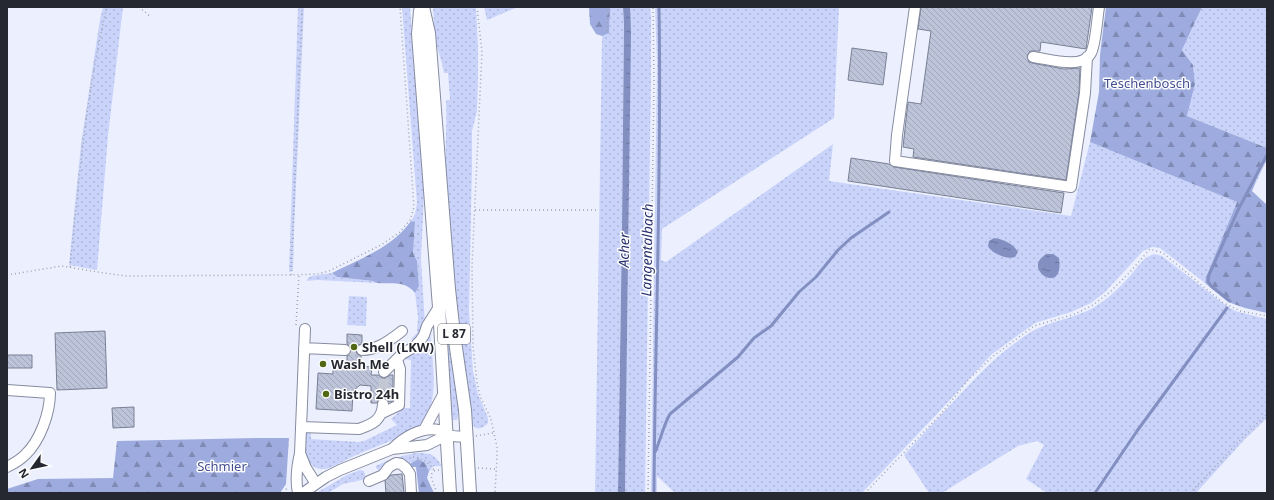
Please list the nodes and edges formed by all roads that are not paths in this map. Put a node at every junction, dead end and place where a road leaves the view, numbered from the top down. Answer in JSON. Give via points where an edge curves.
{"nodes":[{"id":1,"x":422,"y":7,"type":"edge"},
{"id":2,"x":915,"y":7,"type":"edge"},
{"id":3,"x":1099,"y":7,"type":"edge"},
{"id":4,"x":1034,"y":57,"type":"dead end"},
{"id":5,"x":1088,"y":57,"type":"junction"},
{"id":6,"x":439,"y":307,"type":"junction"},
{"id":7,"x":305,"y":329,"type":"dead end"},
{"id":8,"x":402,"y":331,"type":"dead end"},
{"id":9,"x":304,"y":348,"type":"junction"},
{"id":10,"x":345,"y":350,"type":"tunnel mouth"},
{"id":11,"x":362,"y":350,"type":"tunnel mouth"},
{"id":12,"x":397,"y":360,"type":"junction"},
{"id":13,"x":384,"y":372,"type":"dead end"},
{"id":14,"x":7,"y":390,"type":"edge"},
{"id":15,"x":444,"y":393,"type":"junction"},
{"id":16,"x":301,"y":427,"type":"junction"},
{"id":17,"x":424,"y":430,"type":"junction"},
{"id":18,"x":447,"y":435,"type":"junction"},
{"id":19,"x":466,"y":437,"type":"junction"},
{"id":20,"x":392,"y":449,"type":"junction"},
{"id":21,"x":300,"y":453,"type":"junction"},
{"id":22,"x":7,"y":467,"type":"edge"},
{"id":23,"x":369,"y":482,"type":"dead end"},
{"id":24,"x":316,"y":484,"type":"junction"},
{"id":25,"x":298,"y":493,"type":"edge"},
{"id":26,"x":303,"y":493,"type":"edge"},
{"id":27,"x":411,"y":493,"type":"edge"},
{"id":28,"x":450,"y":493,"type":"edge"},
{"id":29,"x":470,"y":493,"type":"edge"}],
"edges":[{"from":1,"to":6,"type":"main road","number":"L 87","via":[[418,34]]},
{"from":1,"to":19,"type":"main road","number":"L 87","via":[[429,32],[450,296],[465,410]]},
{"from":2,"to":5,"type":"street","via":[[895,161],[1071,187]]},
{"from":3,"to":5,"type":"street","via":[[1093,47]]},
{"from":4,"to":5,"type":"street","via":[[1071,63],[1080,62]]},
{"from":6,"to":12,"type":"street","via":[[420,341]]},
{"from":6,"to":15,"type":"main road","number":"L 87"},
{"from":7,"to":9,"type":"street"},
{"from":8,"to":11,"type":"street","via":[[386,343]]},
{"from":9,"to":10,"type":"street"},
{"from":9,"to":16,"type":"street"},
{"from":12,"to":13,"type":"street"},
{"from":12,"to":16,"type":"street","via":[[400,369],[399,405],[383,409],[377,420],[359,429]]},
{"from":14,"to":22,"type":"street","via":[[50,393],[50,404],[37,438],[26,454]]},
{"from":15,"to":17,"type":"street"},
{"from":15,"to":18,"type":"main road","number":"L 87"},
{"from":16,"to":21,"type":"street"},
{"from":17,"to":18,"type":"street","via":[[440,430]]},
{"from":17,"to":20,"type":"street","via":[[399,441]]},
{"from":18,"to":19,"type":"street"},
{"from":18,"to":20,"type":"street","via":[[427,445]]},
{"from":18,"to":28,"type":"main road","number":"L 87"},
{"from":19,"to":29,"type":"main road","number":"L 87"},
{"from":20,"to":24,"type":"street","via":[[340,470]]},
{"from":21,"to":24,"type":"street"},
{"from":21,"to":25,"type":"street","via":[[296,484]]},
{"from":23,"to":27,"type":"street","via":[[383,475],[396,463],[401,464],[410,474]]},
{"from":24,"to":26,"type":"street"}]}
